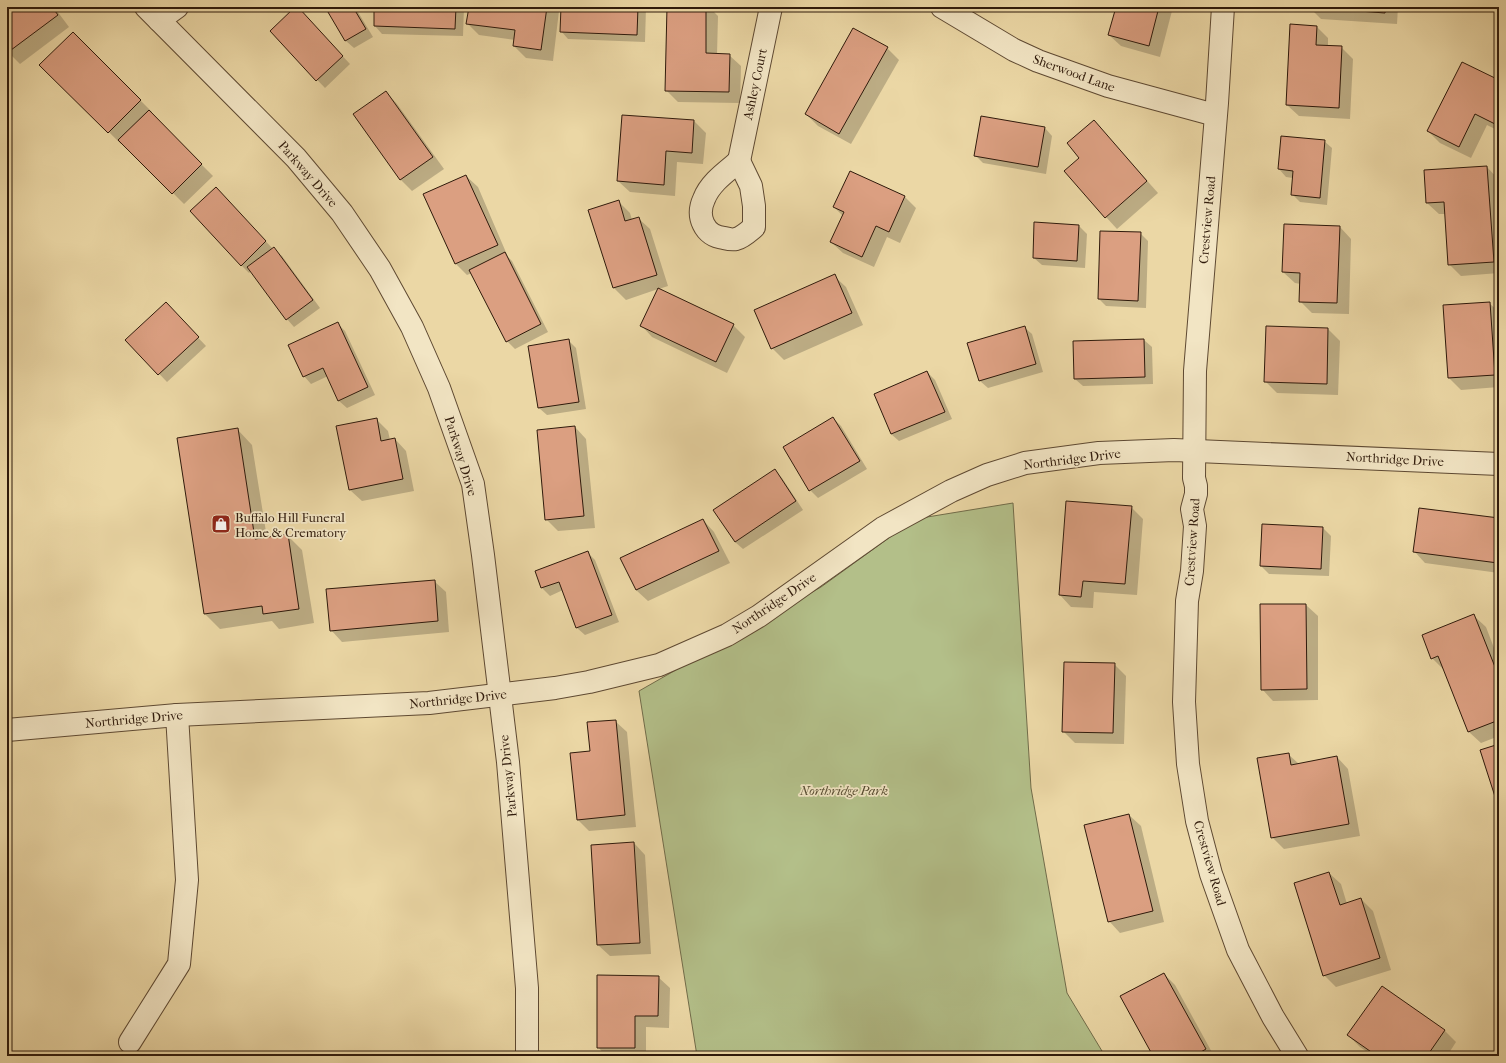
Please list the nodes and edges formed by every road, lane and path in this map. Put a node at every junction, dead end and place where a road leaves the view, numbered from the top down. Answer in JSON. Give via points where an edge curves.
{"nodes":[{"id":1,"x":177,"y":7,"type":"edge"},
{"id":2,"x":771,"y":7,"type":"edge"},
{"id":3,"x":942,"y":7,"type":"edge"},
{"id":4,"x":1223,"y":7,"type":"edge"},
{"id":5,"x":153,"y":13,"type":"edge"},
{"id":6,"x":1216,"y":115,"type":"junction"},
{"id":7,"x":739,"y":161,"type":"dead end"},
{"id":8,"x":1194,"y":451,"type":"junction"},
{"id":9,"x":1499,"y":464,"type":"edge"},
{"id":10,"x":499,"y":694,"type":"junction"},
{"id":11,"x":177,"y":715,"type":"junction"},
{"id":12,"x":7,"y":730,"type":"edge"},
{"id":13,"x":130,"y":1042,"type":"dead end"},
{"id":14,"x":528,"y":1056,"type":"edge"},
{"id":15,"x":1297,"y":1056,"type":"edge"}],
"edges":[{"from":1,"to":5,"type":"street"},
{"from":2,"to":7,"type":"street","name":"Ashley Court"},
{"from":3,"to":6,"type":"street","name":"Sherwood Lane","via":[[1014,50],[1038,61],[1108,86]]},
{"from":4,"to":6,"type":"street","name":"Crestview Road"},
{"from":5,"to":10,"type":"street","name":"Parkway Drive","via":[[296,158],[342,213],[380,269],[412,327],[439,388],[473,484]]},
{"from":6,"to":8,"type":"street","name":"Crestview Road","via":[[1195,371]]},
{"from":8,"to":9,"type":"street","name":"Northridge Drive"},
{"from":8,"to":10,"type":"street","name":"Northridge Drive","via":[[1099,453],[1025,463],[987,475],[951,491],[883,528],[759,616],[726,635],[659,665],[589,682]]},
{"from":8,"to":15,"type":"street","name":"Crestview Road","via":[[1196,490],[1192,509],[1195,526],[1187,601],[1184,702],[1188,764],[1197,821],[1211,874],[1238,950],[1273,1017]]},
{"from":10,"to":11,"type":"street","name":"Northridge Drive","via":[[429,703]]},
{"from":10,"to":14,"type":"street","name":"Parkway Drive","via":[[508,762],[526,980]]},
{"from":11,"to":12,"type":"street","name":"Northridge Drive"},
{"from":11,"to":13,"type":"street","via":[[187,880],[179,964]]}]}
